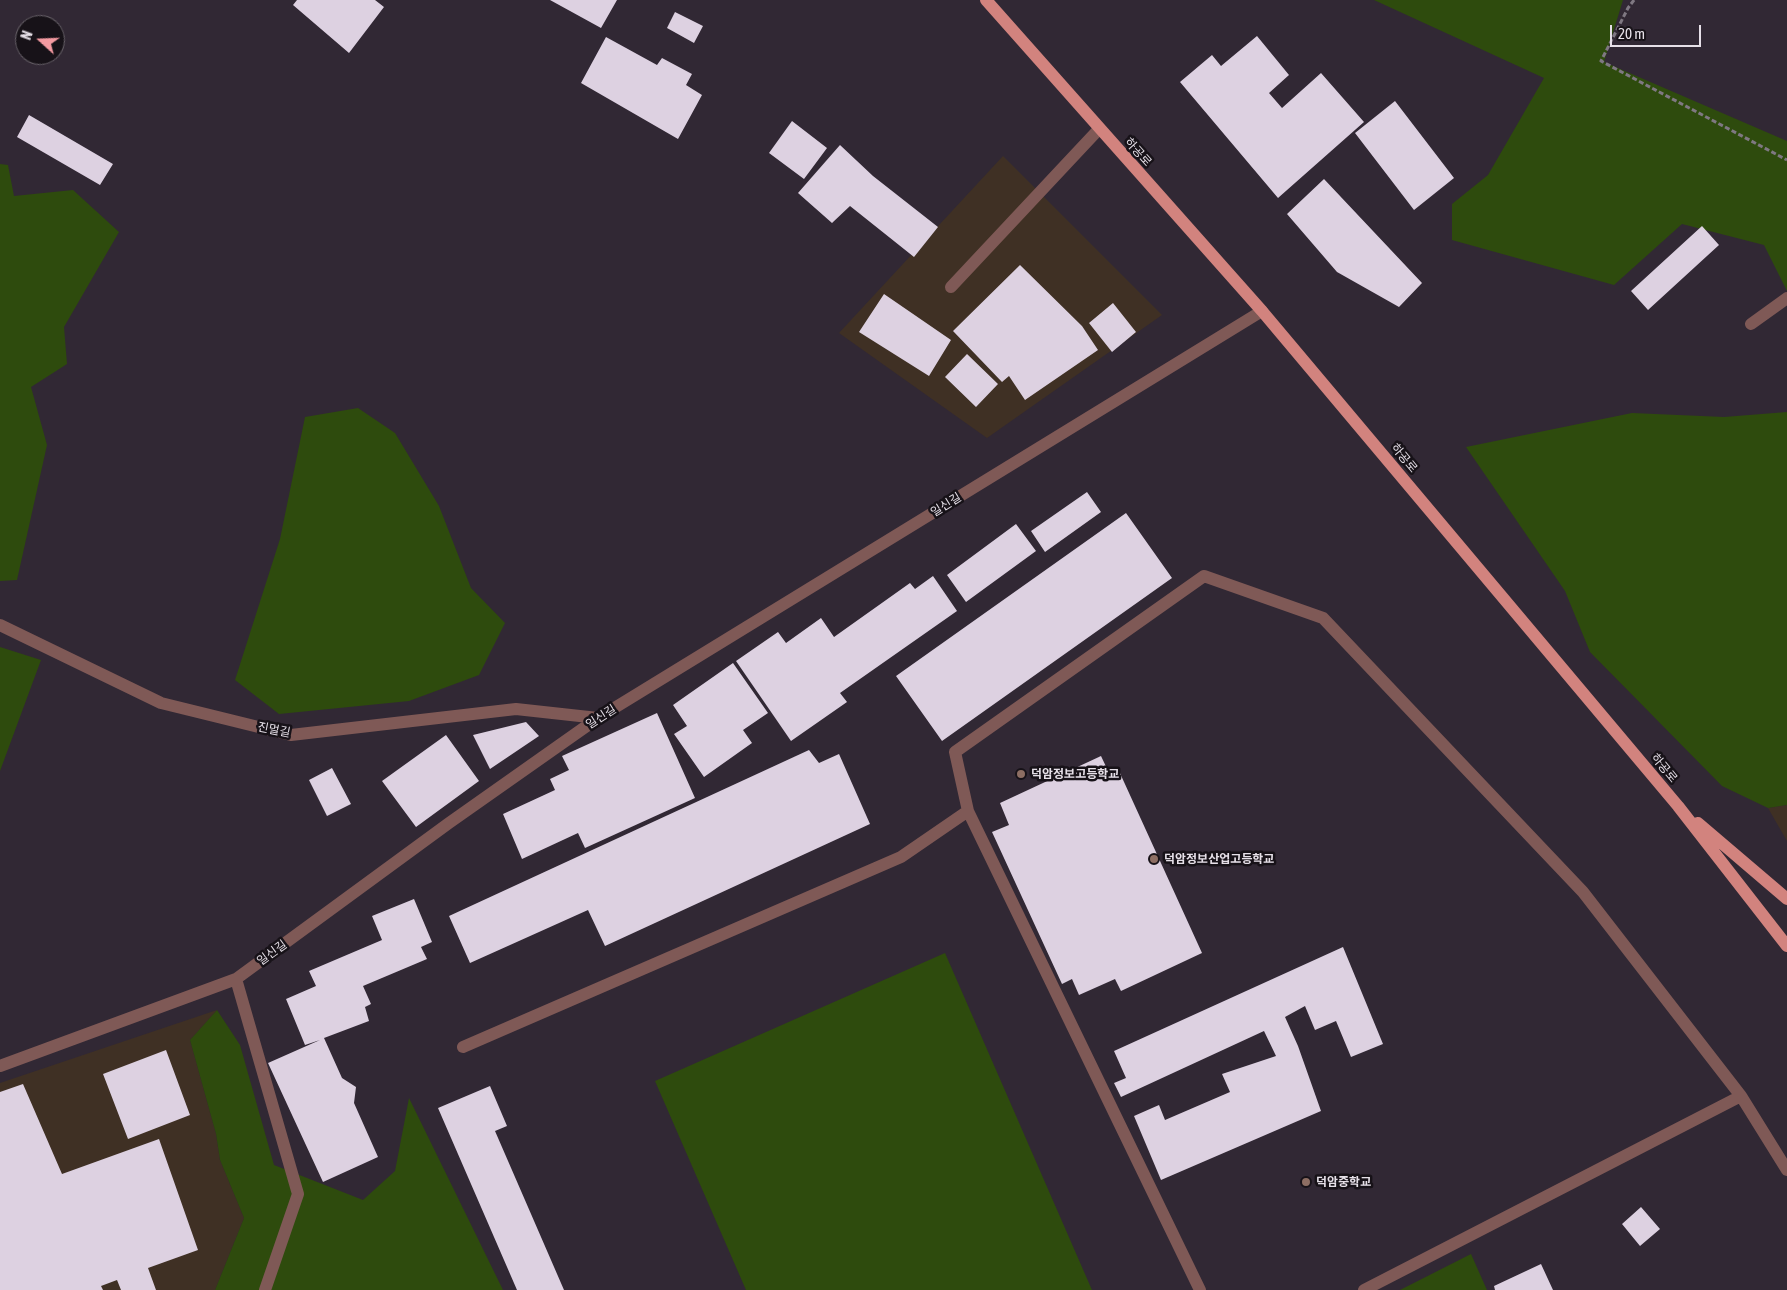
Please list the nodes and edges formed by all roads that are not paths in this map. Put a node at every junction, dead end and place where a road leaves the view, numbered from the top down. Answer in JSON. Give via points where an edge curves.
{"nodes":[{"id":1,"x":986,"y":0,"type":"edge"},
{"id":2,"x":1099,"y":129,"type":"junction"},
{"id":3,"x":951,"y":287,"type":"dead end"},
{"id":4,"x":1787,"y":298,"type":"edge"},
{"id":5,"x":1262,"y":311,"type":"junction"},
{"id":6,"x":1751,"y":324,"type":"dead end"},
{"id":7,"x":0,"y":625,"type":"edge"},
{"id":8,"x":598,"y":718,"type":"junction"},
{"id":9,"x":1678,"y":806,"type":"junction"},
{"id":10,"x":968,"y":810,"type":"junction"},
{"id":11,"x":1787,"y":899,"type":"edge"},
{"id":12,"x":1774,"y":930,"type":"junction"},
{"id":13,"x":1787,"y":946,"type":"edge"},
{"id":14,"x":1787,"y":954,"type":"edge"},
{"id":15,"x":236,"y":979,"type":"junction"},
{"id":16,"x":463,"y":1047,"type":"dead end"},
{"id":17,"x":0,"y":1066,"type":"edge"},
{"id":18,"x":1741,"y":1096,"type":"junction"},
{"id":19,"x":1787,"y":1170,"type":"edge"},
{"id":20,"x":264,"y":1290,"type":"edge"},
{"id":21,"x":1200,"y":1290,"type":"edge"},
{"id":22,"x":1364,"y":1290,"type":"edge"}],
"edges":[{"from":1,"to":2,"type":"main road","name":"하공로"},
{"from":2,"to":3,"type":"street"},
{"from":2,"to":5,"type":"main road","name":"하공로"},
{"from":4,"to":6,"type":"street"},
{"from":5,"to":8,"type":"street","name":"일신길"},
{"from":5,"to":9,"type":"main road","name":"하공로"},
{"from":7,"to":8,"type":"street","name":"진멀길","via":[[161,703],[291,735],[516,709]]},
{"from":8,"to":15,"type":"street","name":"일신길","via":[[449,822]]},
{"from":9,"to":11,"type":"main road"},
{"from":9,"to":12,"type":"main road","name":"하공로"},
{"from":10,"to":16,"type":"street","via":[[902,857]]},
{"from":10,"to":18,"type":"street","via":[[955,752],[1204,576],[1323,618],[1584,892]]},
{"from":10,"to":21,"type":"street"},
{"from":12,"to":13,"type":"main road","name":"하공로"},
{"from":12,"to":14,"type":"main road"},
{"from":15,"to":17,"type":"street","name":"일신길"},
{"from":15,"to":20,"type":"street","via":[[298,1194]]},
{"from":18,"to":19,"type":"street"},
{"from":18,"to":22,"type":"street"}]}
